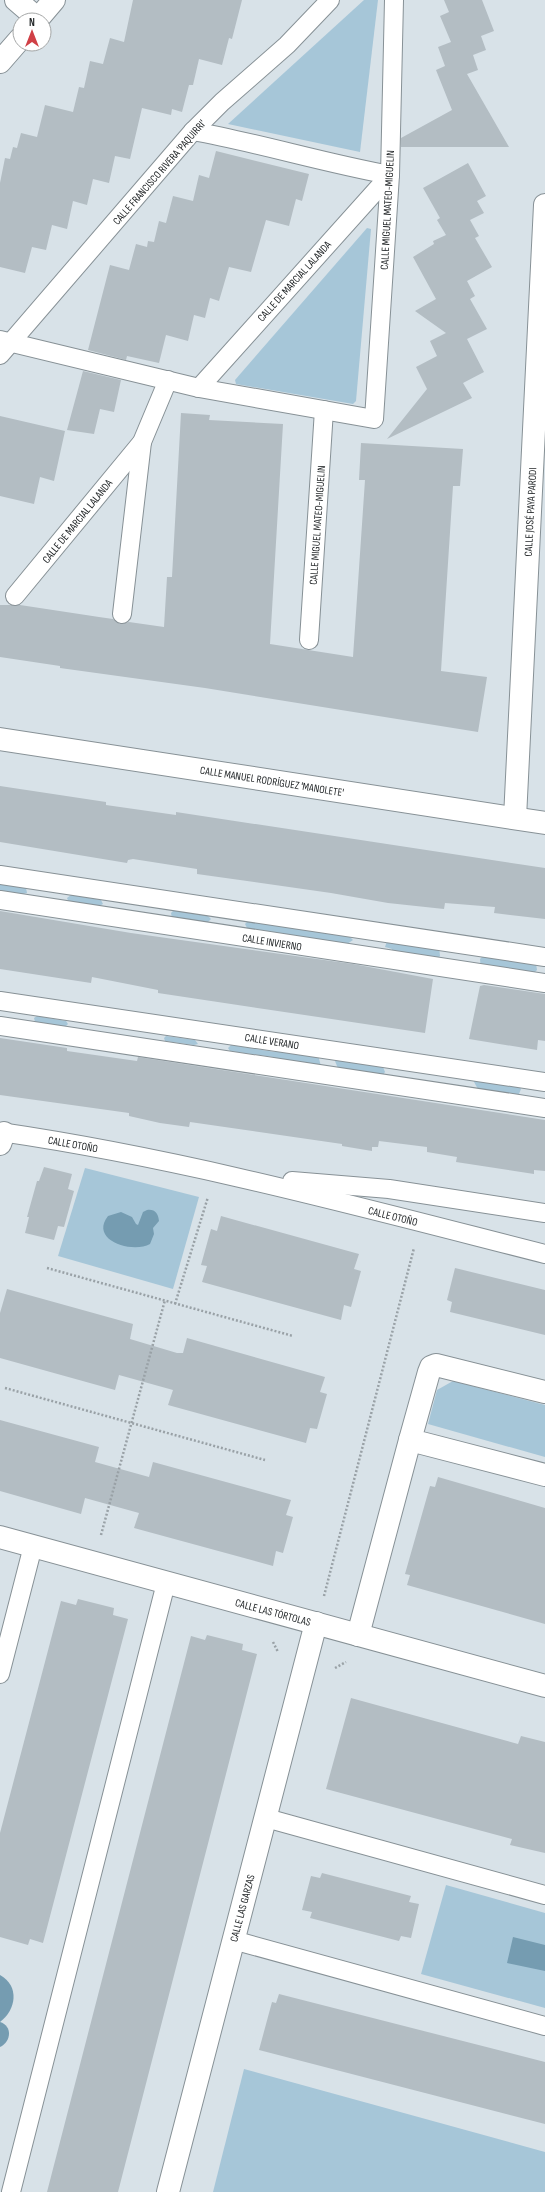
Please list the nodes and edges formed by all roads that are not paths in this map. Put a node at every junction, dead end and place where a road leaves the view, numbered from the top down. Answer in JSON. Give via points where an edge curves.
{"nodes":[{"id":1,"x":16,"y":0,"type":"edge"},
{"id":2,"x":54,"y":0,"type":"edge"},
{"id":3,"x":330,"y":0,"type":"edge"},
{"id":4,"x":394,"y":0,"type":"edge"},
{"id":5,"x":29,"y":12,"type":"edge"},
{"id":6,"x":44,"y":12,"type":"edge"},
{"id":7,"x":12,"y":48,"type":"edge"},
{"id":8,"x":0,"y":62,"type":"edge"},
{"id":9,"x":193,"y":131,"type":"junction"},
{"id":10,"x":390,"y":175,"type":"junction"},
{"id":11,"x":545,"y":205,"type":"edge"},
{"id":12,"x":4,"y":346,"type":"edge"},
{"id":13,"x":168,"y":380,"type":"junction"},
{"id":14,"x":199,"y":388,"type":"junction"},
{"id":15,"x":324,"y":410,"type":"junction"},
{"id":16,"x":142,"y":442,"type":"junction"},
{"id":17,"x":15,"y":596,"type":"dead end"},
{"id":18,"x":122,"y":614,"type":"dead end"},
{"id":19,"x":309,"y":640,"type":"dead end"},
{"id":20,"x":0,"y":739,"type":"edge"},
{"id":21,"x":515,"y":818,"type":"junction"},
{"id":22,"x":545,"y":823,"type":"edge"},
{"id":23,"x":0,"y":875,"type":"edge"},
{"id":24,"x":0,"y":900,"type":"edge"},
{"id":25,"x":545,"y":957,"type":"edge"},
{"id":26,"x":545,"y":983,"type":"edge"},
{"id":27,"x":0,"y":1001,"type":"edge"},
{"id":28,"x":0,"y":1026,"type":"edge"},
{"id":29,"x":545,"y":1082,"type":"edge"},
{"id":30,"x":545,"y":1108,"type":"edge"},
{"id":31,"x":1,"y":1136,"type":"edge"},
{"id":32,"x":240,"y":1177,"type":"junction"},
{"id":33,"x":545,"y":1213,"type":"edge"},
{"id":34,"x":545,"y":1254,"type":"edge"},
{"id":35,"x":545,"y":1392,"type":"edge"},
{"id":36,"x":410,"y":1440,"type":"junction"},
{"id":37,"x":545,"y":1475,"type":"edge"},
{"id":38,"x":0,"y":1537,"type":"edge"},
{"id":39,"x":33,"y":1546,"type":"junction"},
{"id":40,"x":166,"y":1583,"type":"junction"},
{"id":41,"x":316,"y":1623,"type":"junction"},
{"id":42,"x":358,"y":1635,"type":"junction"},
{"id":43,"x":0,"y":1674,"type":"edge"},
{"id":44,"x":545,"y":1686,"type":"edge"},
{"id":45,"x":266,"y":1818,"type":"junction"},
{"id":46,"x":545,"y":1895,"type":"edge"},
{"id":47,"x":233,"y":1940,"type":"junction"},
{"id":48,"x":545,"y":2026,"type":"edge"},
{"id":49,"x":11,"y":2192,"type":"edge"},
{"id":50,"x":168,"y":2192,"type":"edge"}],
"edges":[{"from":1,"to":5,"type":"street"},
{"from":2,"to":6,"type":"street"},
{"from":3,"to":9,"type":"lane","name":"CALLE FRANCISCO RIVERA 'PAQUIRRI'","via":[[287,45]]},
{"from":4,"to":10,"type":"lane","name":"CALLE MIGUEL MATEO-MIGUELIN"},
{"from":7,"to":8,"type":"street"},
{"from":9,"to":10,"type":"lane"},
{"from":9,"to":12,"type":"lane","name":"CALLE FRANCISCO RIVERA 'PAQUIRRI'"},
{"from":10,"to":14,"type":"lane","name":"CALLE DE MARCIAL LALANDA"},
{"from":10,"to":15,"type":"lane","name":"CALLE MIGUEL MATEO-MIGUELIN","via":[[374,419]]},
{"from":11,"to":21,"type":"street","name":"CALLE JOSÉ PAYA PARODI"},
{"from":12,"to":13,"type":"lane"},
{"from":13,"to":14,"type":"lane"},
{"from":13,"to":16,"type":"lane","name":"CALLE DE MARCIAL LALANDA"},
{"from":14,"to":15,"type":"lane"},
{"from":15,"to":19,"type":"lane","name":"CALLE MIGUEL MATEO-MIGUELIN"},
{"from":16,"to":17,"type":"lane","name":"CALLE DE MARCIAL LALANDA"},
{"from":16,"to":18,"type":"lane"},
{"from":20,"to":21,"type":"street","name":"CALLE MANUEL RODRÍGUEZ 'MANOLETE'"},
{"from":21,"to":22,"type":"street","name":"CALLE MANUEL RODRÍGUEZ 'MANOLETE'"},
{"from":23,"to":25,"type":"lane"},
{"from":24,"to":26,"type":"lane","name":"CALLE INVIERNO"},
{"from":27,"to":29,"type":"lane","name":"CALLE VERANO"},
{"from":28,"to":30,"type":"lane"},
{"from":31,"to":32,"type":"lane","name":"CALLE OTOÑO","via":[[76,1144]]},
{"from":32,"to":33,"type":"lane","name":"CALLE OTOÑO","via":[[389,1189]]},
{"from":32,"to":34,"type":"lane","name":"CALLE OTOÑO"},
{"from":35,"to":36,"type":"street","via":[[436,1365],[431,1367],[429,1372]]},
{"from":36,"to":37,"type":"street"},
{"from":36,"to":42,"type":"street"},
{"from":38,"to":39,"type":"street","name":"CALLE LAS TÓRTOLAS"},
{"from":39,"to":40,"type":"street","name":"CALLE LAS TÓRTOLAS"},
{"from":39,"to":43,"type":"lane"},
{"from":40,"to":41,"type":"street","name":"CALLE LAS TÓRTOLAS"},
{"from":40,"to":49,"type":"lane"},
{"from":41,"to":42,"type":"street","name":"CALLE LAS TÓRTOLAS"},
{"from":41,"to":45,"type":"street","name":"CALLE LAS GARZAS"},
{"from":42,"to":44,"type":"street","name":"CALLE LAS TÓRTOLAS"},
{"from":45,"to":46,"type":"lane"},
{"from":45,"to":47,"type":"street","name":"CALLE LAS GARZAS"},
{"from":47,"to":48,"type":"lane"},
{"from":47,"to":50,"type":"street","name":"CALLE LAS GARZAS"}]}
